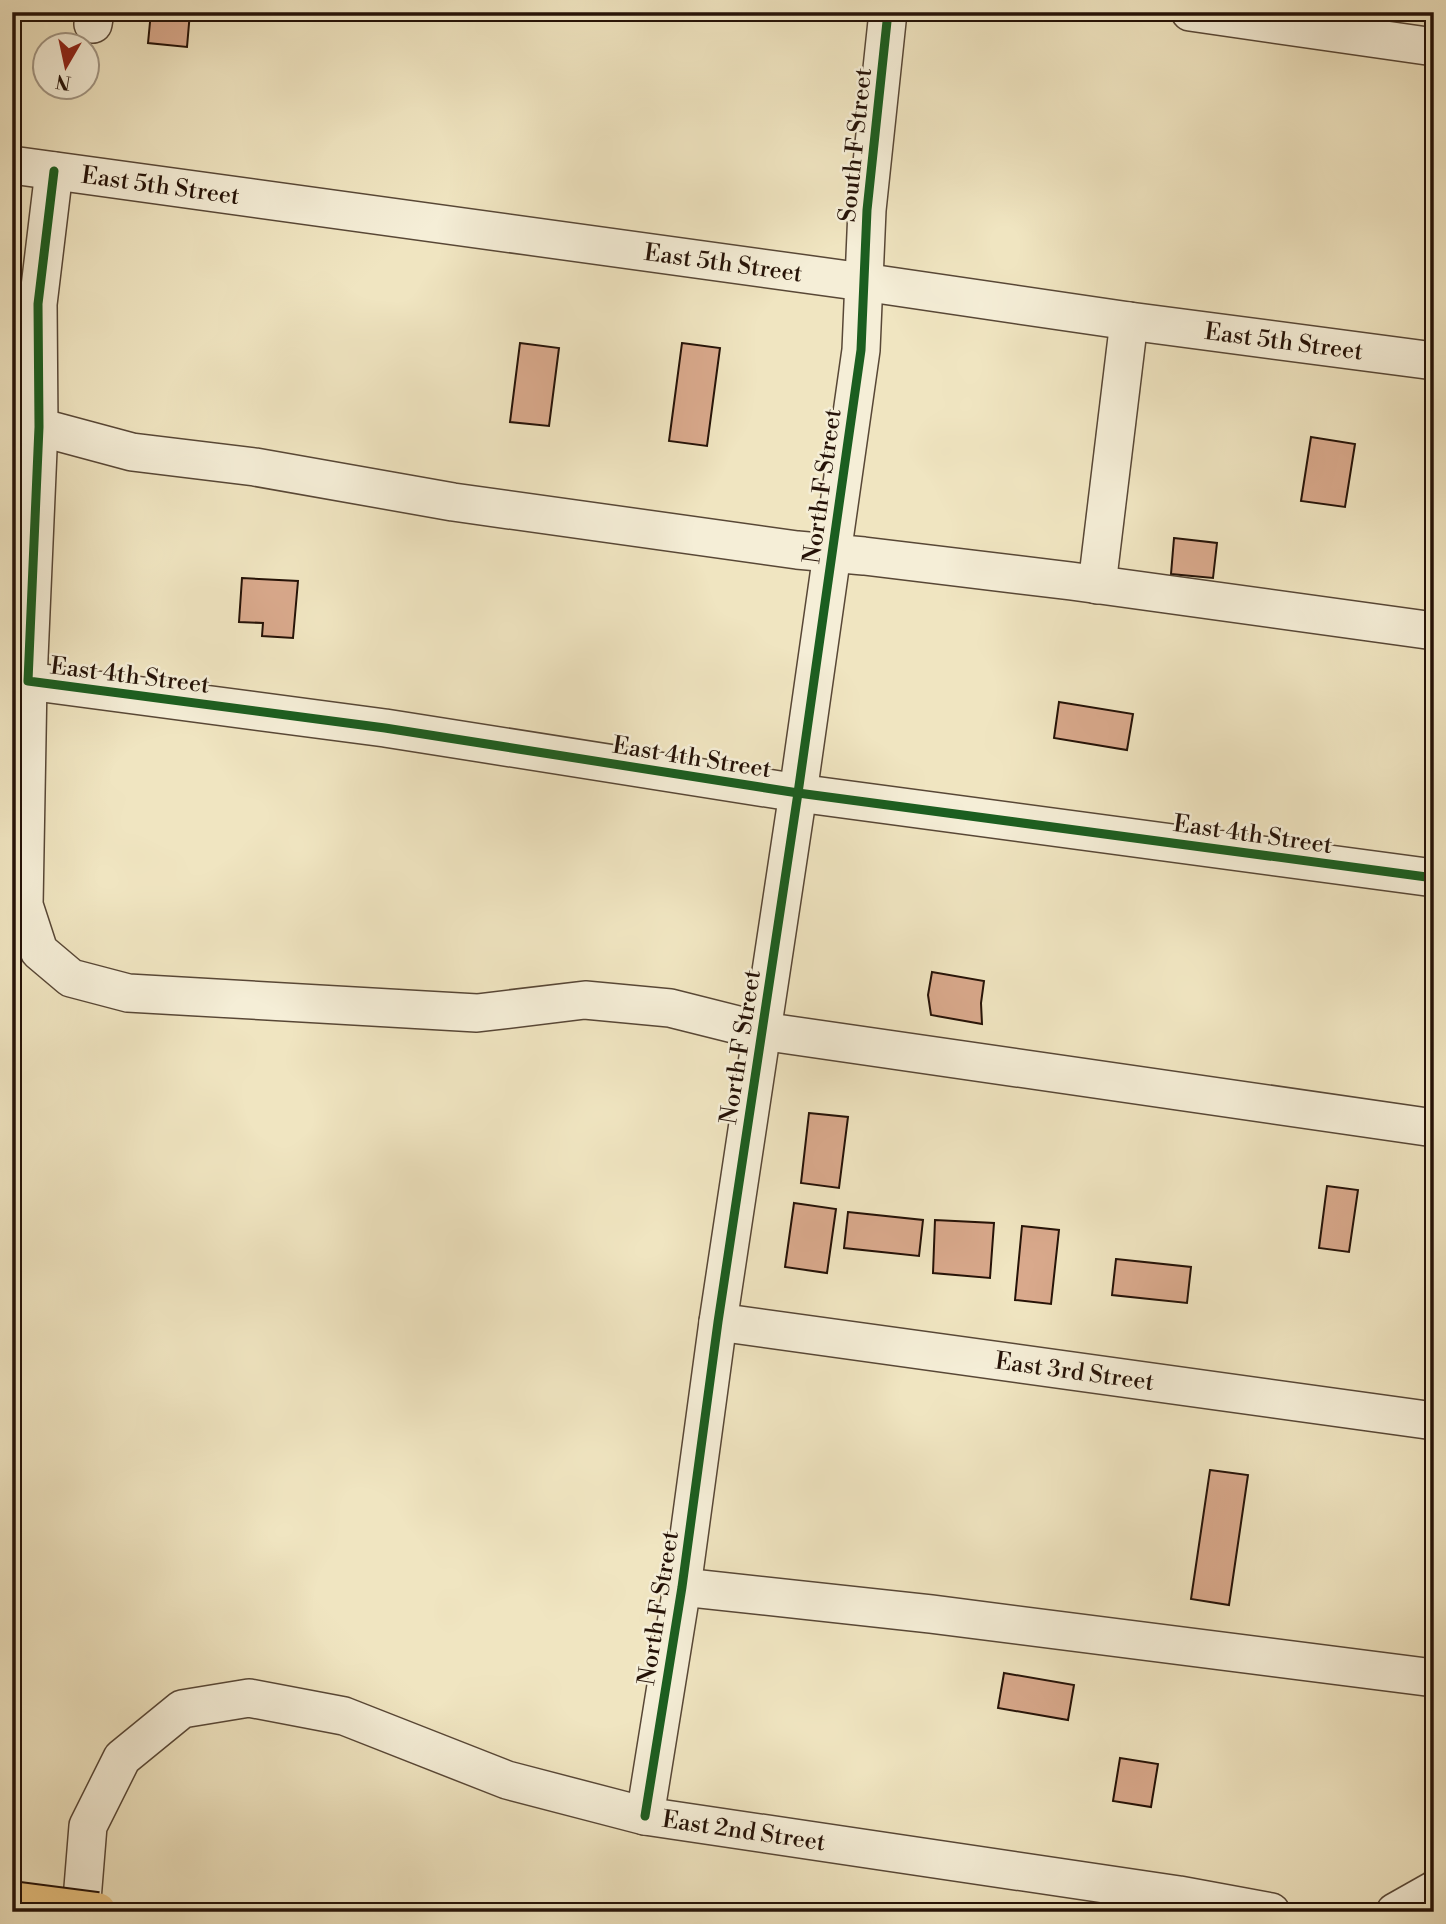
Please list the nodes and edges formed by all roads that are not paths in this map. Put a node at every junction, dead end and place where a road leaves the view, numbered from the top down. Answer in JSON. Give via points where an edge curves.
{"nodes":[{"id":1,"x":888,"y":12,"type":"edge"},
{"id":2,"x":1190,"y":12,"type":"edge"},
{"id":3,"x":1434,"y":47,"type":"edge"},
{"id":4,"x":36,"y":169,"type":"edge"},
{"id":5,"x":863,"y":282,"type":"junction"},
{"id":6,"x":1129,"y":321,"type":"junction"},
{"id":7,"x":1434,"y":361,"type":"edge"},
{"id":8,"x":39,"y":427,"type":"junction"},
{"id":9,"x":832,"y":552,"type":"junction"},
{"id":10,"x":1097,"y":585,"type":"junction"},
{"id":11,"x":1434,"y":631,"type":"edge"},
{"id":12,"x":28,"y":681,"type":"junction"},
{"id":13,"x":798,"y":793,"type":"junction"},
{"id":14,"x":1434,"y":878,"type":"edge"},
{"id":15,"x":762,"y":1031,"type":"junction"},
{"id":16,"x":1434,"y":1128,"type":"edge"},
{"id":17,"x":718,"y":1322,"type":"junction"},
{"id":18,"x":1434,"y":1421,"type":"edge"},
{"id":19,"x":682,"y":1587,"type":"junction"},
{"id":20,"x":1434,"y":1678,"type":"edge"},
{"id":21,"x":645,"y":1816,"type":"junction"},
{"id":22,"x":1434,"y":1891,"type":"edge"},
{"id":23,"x":12,"y":1902,"type":"edge"},
{"id":24,"x":81,"y":1912,"type":"edge"},
{"id":25,"x":97,"y":1912,"type":"edge"},
{"id":26,"x":1271,"y":1912,"type":"edge"},
{"id":27,"x":1395,"y":1912,"type":"edge"}],
"edges":[{"from":1,"to":5,"type":"street","name":"South F Street"},
{"from":2,"to":3,"type":"street"},
{"from":4,"to":5,"type":"street","name":"East 5th Street"},
{"from":4,"to":8,"type":"street"},
{"from":5,"to":6,"type":"street","name":"East 5th Street"},
{"from":5,"to":9,"type":"street","name":"North F Street","via":[[861,350]]},
{"from":6,"to":7,"type":"street","name":"East 5th Street"},
{"from":6,"to":10,"type":"street"},
{"from":8,"to":9,"type":"street","via":[[132,452],[255,467],[453,502]]},
{"from":8,"to":12,"type":"street"},
{"from":9,"to":10,"type":"street"},
{"from":9,"to":13,"type":"street","name":"North F Street"},
{"from":10,"to":11,"type":"street"},
{"from":12,"to":13,"type":"street","name":"East 4th Street","via":[[385,728]]},
{"from":12,"to":15,"type":"street","via":[[24,905],[39,951],[71,978],[128,993],[477,1013],[585,1000],[670,1008]]},
{"from":13,"to":14,"type":"street","name":"East 4th Street"},
{"from":13,"to":15,"type":"street","name":"North F Street"},
{"from":15,"to":16,"type":"street"},
{"from":15,"to":17,"type":"street","name":"North F Street"},
{"from":17,"to":18,"type":"street","name":"East 3rd Street"},
{"from":17,"to":19,"type":"street","name":"North F Street"},
{"from":19,"to":20,"type":"street"},
{"from":19,"to":21,"type":"street","name":"North F Street"},
{"from":21,"to":24,"type":"street","name":"East 2nd Street","via":[[507,1780],[344,1716],[249,1698],[182,1709],[122,1758],[88,1826]]},
{"from":21,"to":26,"type":"street","name":"East 2nd Street"},
{"from":22,"to":27,"type":"street"},
{"from":23,"to":25,"type":"highway","bridge":true}]}
